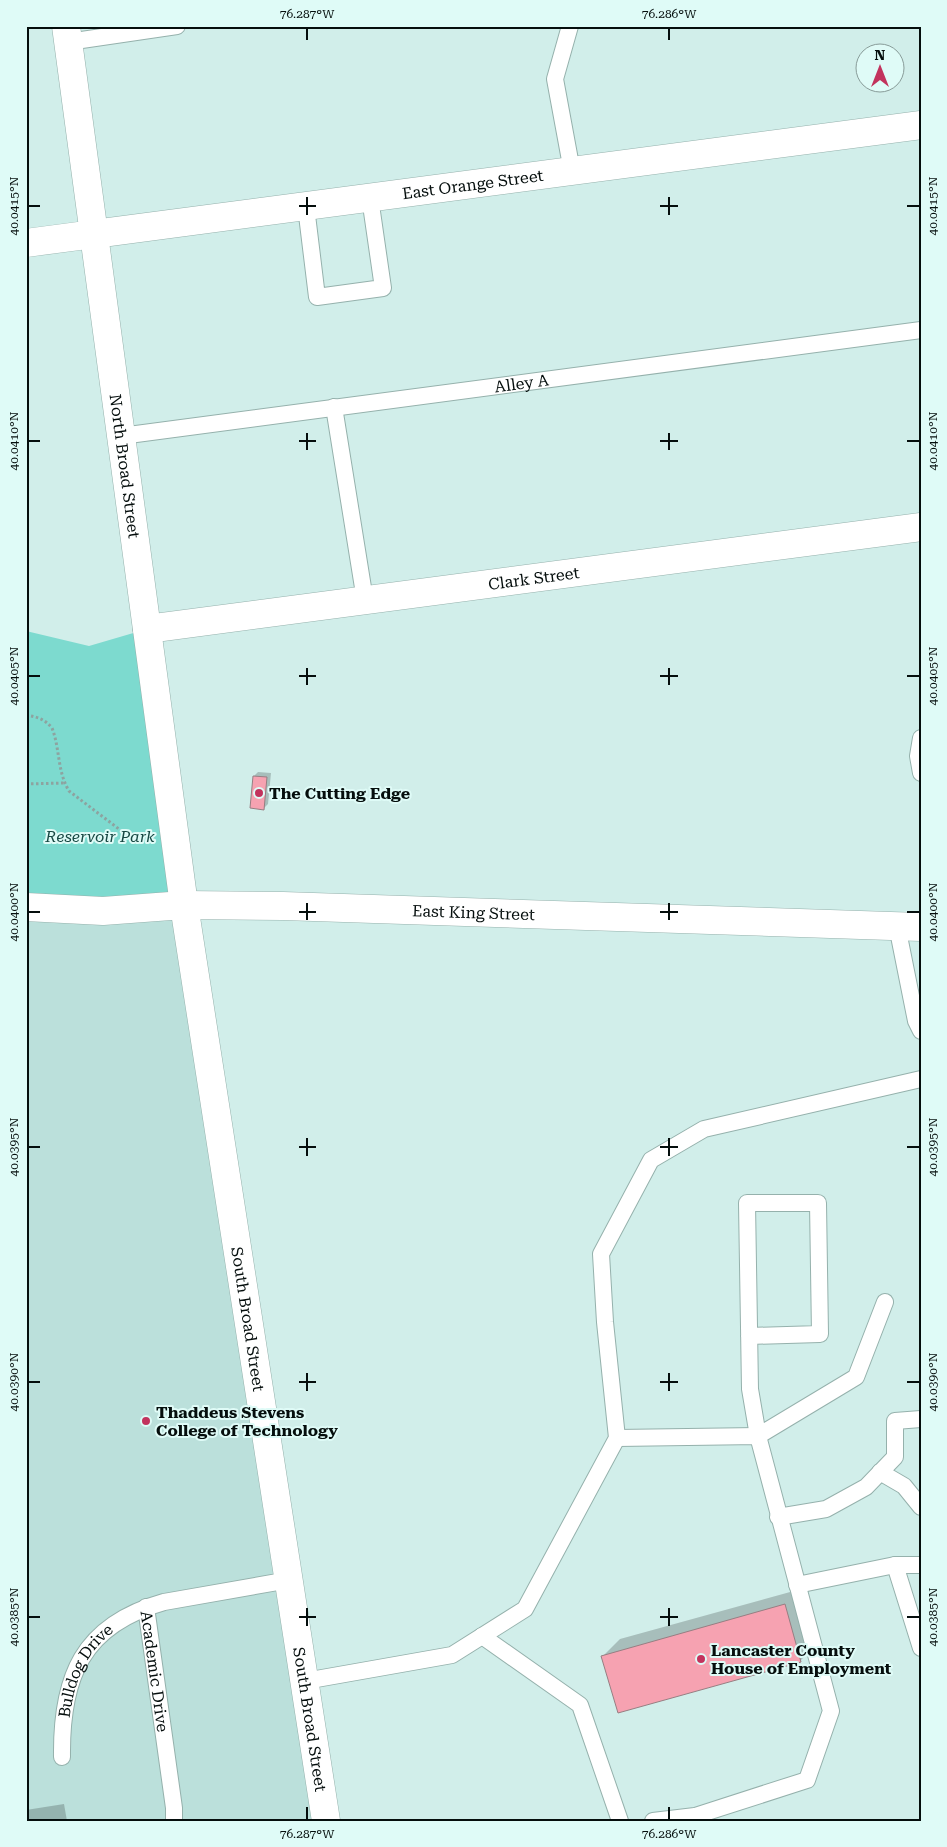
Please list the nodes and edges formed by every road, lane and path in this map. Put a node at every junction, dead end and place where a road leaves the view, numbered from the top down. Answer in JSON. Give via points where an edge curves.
{"nodes":[{"id":1,"x":177,"y":26,"type":"edge"},
{"id":2,"x":570,"y":26,"type":"edge"},
{"id":3,"x":67,"y":34,"type":"edge"},
{"id":4,"x":921,"y":125,"type":"edge"},
{"id":5,"x":572,"y":171,"type":"junction"},
{"id":6,"x":370,"y":198,"type":"junction"},
{"id":7,"x":306,"y":207,"type":"junction"},
{"id":8,"x":94,"y":234,"type":"junction"},
{"id":9,"x":26,"y":243,"type":"edge"},
{"id":10,"x":921,"y":330,"type":"edge"},
{"id":11,"x":334,"y":408,"type":"junction"},
{"id":12,"x":121,"y":436,"type":"junction"},
{"id":13,"x":921,"y":527,"type":"edge"},
{"id":14,"x":365,"y":600,"type":"junction"},
{"id":15,"x":147,"y":628,"type":"junction"},
{"id":16,"x":26,"y":715,"type":"edge"},
{"id":17,"x":921,"y":738,"type":"edge"},
{"id":18,"x":921,"y":774,"type":"edge"},
{"id":19,"x":64,"y":783,"type":"junction"},
{"id":20,"x":26,"y":784,"type":"edge"},
{"id":21,"x":136,"y":842,"type":"dead end"},
{"id":22,"x":184,"y":905,"type":"junction"},
{"id":23,"x":26,"y":907,"type":"edge"},
{"id":24,"x":909,"y":927,"type":"edge"},
{"id":25,"x":921,"y":1031,"type":"edge"},
{"id":26,"x":921,"y":1080,"type":"edge"},
{"id":27,"x":885,"y":1302,"type":"dead end"},
{"id":28,"x":749,"y":1336,"type":"junction"},
{"id":29,"x":921,"y":1419,"type":"edge"},
{"id":30,"x":758,"y":1436,"type":"junction"},
{"id":31,"x":617,"y":1438,"type":"junction"},
{"id":32,"x":880,"y":1472,"type":"junction"},
{"id":33,"x":921,"y":1507,"type":"edge"},
{"id":34,"x":778,"y":1516,"type":"junction"},
{"id":35,"x":921,"y":1565,"type":"edge"},
{"id":36,"x":895,"y":1566,"type":"junction"},
{"id":37,"x":289,"y":1580,"type":"junction"},
{"id":38,"x":797,"y":1585,"type":"junction"},
{"id":39,"x":146,"y":1607,"type":"junction"},
{"id":40,"x":482,"y":1636,"type":"junction"},
{"id":41,"x":921,"y":1648,"type":"edge"},
{"id":42,"x":305,"y":1681,"type":"junction"},
{"id":43,"x":62,"y":1757,"type":"dead end"},
{"id":44,"x":174,"y":1821,"type":"edge"},
{"id":45,"x":326,"y":1821,"type":"edge"},
{"id":46,"x":620,"y":1821,"type":"edge"},
{"id":47,"x":653,"y":1821,"type":"edge"}],
"edges":[{"from":1,"to":3,"type":"lane"},
{"from":2,"to":5,"type":"lane","via":[[555,79]]},
{"from":3,"to":8,"type":"main road","name":"North Broad Street"},
{"from":4,"to":5,"type":"main road","name":"East Orange Street"},
{"from":5,"to":6,"type":"main road","name":"East Orange Street"},
{"from":6,"to":7,"type":"main road","name":"East Orange Street"},
{"from":6,"to":7,"type":"lane","via":[[383,288],[317,297]]},
{"from":7,"to":8,"type":"main road","name":"East Orange Street"},
{"from":8,"to":9,"type":"main road","name":"East Orange Street"},
{"from":8,"to":12,"type":"main road","name":"North Broad Street"},
{"from":10,"to":11,"type":"lane","name":"Alley A"},
{"from":11,"to":12,"type":"lane","name":"Alley A"},
{"from":11,"to":14,"type":"lane"},
{"from":12,"to":15,"type":"main road","name":"North Broad Street"},
{"from":13,"to":14,"type":"main road","name":"Clark Street"},
{"from":14,"to":15,"type":"main road","name":"Clark Street"},
{"from":15,"to":22,"type":"main road","name":"North Broad Street"},
{"from":16,"to":19,"type":"path","via":[[41,718],[52,728]]},
{"from":17,"to":18,"type":"lane","via":[[918,756]]},
{"from":19,"to":20,"type":"path"},
{"from":19,"to":21,"type":"path","via":[[69,791]]},
{"from":22,"to":23,"type":"main road","name":"East King Street","via":[[103,911]]},
{"from":22,"to":24,"type":"main road","name":"East King Street"},
{"from":22,"to":37,"type":"main road","name":"South Broad Street"},
{"from":24,"to":25,"type":"lane","via":[[916,1021]]},
{"from":26,"to":31,"type":"lane","via":[[704,1129],[651,1160],[601,1254]]},
{"from":27,"to":30,"type":"lane","via":[[856,1377]]},
{"from":28,"to":28,"type":"lane","via":[[747,1203],[818,1203],[820,1334]]},
{"from":28,"to":30,"type":"lane","via":[[750,1389]]},
{"from":29,"to":32,"type":"lane","via":[[895,1421],[895,1457]]},
{"from":30,"to":31,"type":"lane"},
{"from":30,"to":34,"type":"lane"},
{"from":31,"to":40,"type":"lane","via":[[525,1609]]},
{"from":32,"to":33,"type":"lane","via":[[904,1486]]},
{"from":32,"to":34,"type":"lane","via":[[866,1487],[826,1508]]},
{"from":34,"to":38,"type":"lane"},
{"from":35,"to":36,"type":"lane"},
{"from":36,"to":38,"type":"lane"},
{"from":36,"to":41,"type":"lane"},
{"from":37,"to":39,"type":"lane","name":"Academic Drive"},
{"from":37,"to":42,"type":"main road","name":"South Broad Street"},
{"from":38,"to":47,"type":"lane","via":[[831,1711],[807,1780],[695,1816]]},
{"from":39,"to":43,"type":"lane","name":"Bulldog Drive","via":[[108,1628],[80,1661],[64,1708]]},
{"from":39,"to":44,"type":"lane","name":"Academic Drive"},
{"from":40,"to":42,"type":"lane","via":[[452,1655]]},
{"from":40,"to":46,"type":"lane","via":[[580,1705]]},
{"from":42,"to":45,"type":"main road","name":"South Broad Street"}]}
